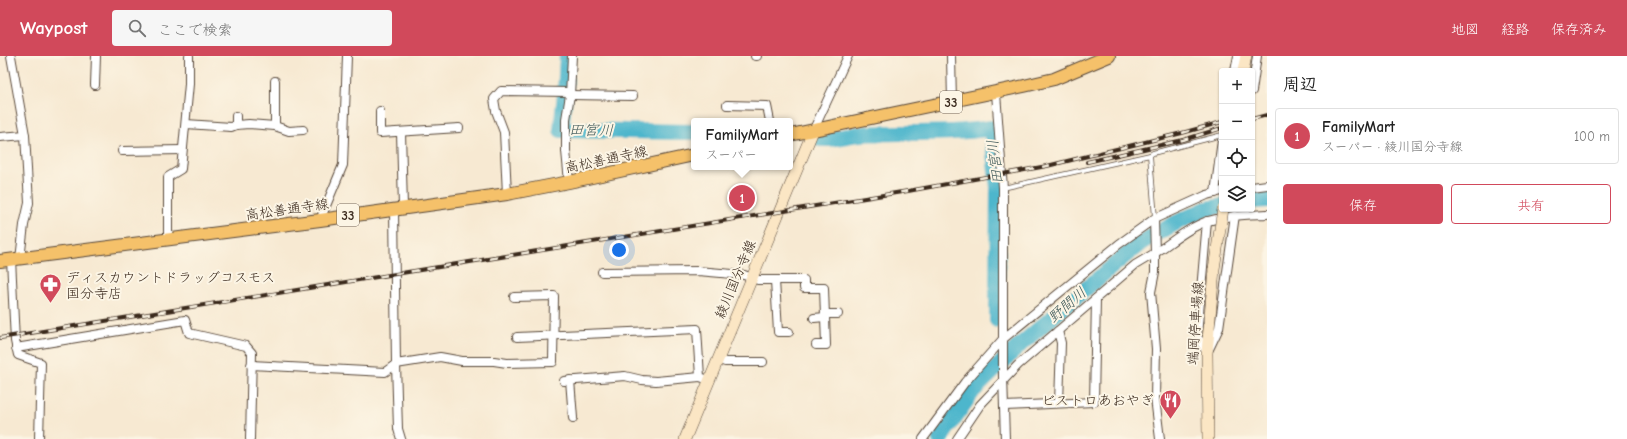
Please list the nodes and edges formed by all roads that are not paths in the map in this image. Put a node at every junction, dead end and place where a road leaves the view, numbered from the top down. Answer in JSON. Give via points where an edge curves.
{"nodes":[{"id":1,"x":11,"y":56,"type":"edge"},
{"id":2,"x":96,"y":56,"type":"edge"},
{"id":3,"x":189,"y":56,"type":"edge"},
{"id":4,"x":347,"y":56,"type":"edge"},
{"id":5,"x":572,"y":56,"type":"edge"},
{"id":6,"x":848,"y":56,"type":"edge"},
{"id":7,"x":951,"y":56,"type":"edge"},
{"id":8,"x":1109,"y":56,"type":"edge"},
{"id":9,"x":1238,"y":56,"type":"edge"},
{"id":10,"x":1246,"y":56,"type":"edge"},
{"id":11,"x":1257,"y":56,"type":"edge"},
{"id":12,"x":1086,"y":60,"type":"edge"},
{"id":13,"x":1236,"y":68,"type":"edge"},
{"id":14,"x":1244,"y":68,"type":"edge"},
{"id":15,"x":1255,"y":70,"type":"edge"},
{"id":16,"x":275,"y":81,"type":"dead end"},
{"id":17,"x":95,"y":85,"type":"dead end"},
{"id":18,"x":567,"y":93,"type":"junction"},
{"id":19,"x":996,"y":93,"type":"junction"},
{"id":20,"x":633,"y":96,"type":"dead end"},
{"id":21,"x":952,"y":102,"type":"junction"},
{"id":22,"x":727,"y":105,"type":"dead end"},
{"id":23,"x":380,"y":111,"type":"dead end"},
{"id":24,"x":236,"y":116,"type":"dead end"},
{"id":25,"x":770,"y":118,"type":"edge"},
{"id":26,"x":186,"y":124,"type":"junction"},
{"id":27,"x":236,"y":125,"type":"junction"},
{"id":28,"x":275,"y":126,"type":"junction"},
{"id":29,"x":459,"y":128,"type":"dead end"},
{"id":30,"x":303,"y":130,"type":"dead end"},
{"id":31,"x":813,"y":131,"type":"junction"},
{"id":32,"x":401,"y":132,"type":"junction"},
{"id":33,"x":793,"y":134,"type":"edge"},
{"id":34,"x":25,"y":135,"type":"junction"},
{"id":35,"x":1219,"y":136,"type":"edge"},
{"id":36,"x":0,"y":137,"type":"edge"},
{"id":37,"x":182,"y":150,"type":"junction"},
{"id":38,"x":122,"y":151,"type":"dead end"},
{"id":39,"x":1150,"y":155,"type":"junction"},
{"id":40,"x":691,"y":156,"type":"edge"},
{"id":41,"x":1219,"y":176,"type":"edge"},
{"id":42,"x":569,"y":182,"type":"junction"},
{"id":43,"x":1267,"y":185,"type":"edge"},
{"id":44,"x":1255,"y":187,"type":"edge"},
{"id":45,"x":1003,"y":188,"type":"junction"},
{"id":46,"x":1218,"y":192,"type":"edge"},
{"id":47,"x":507,"y":194,"type":"junction"},
{"id":48,"x":398,"y":208,"type":"junction"},
{"id":49,"x":1223,"y":212,"type":"edge"},
{"id":50,"x":1267,"y":214,"type":"edge"},
{"id":51,"x":1234,"y":215,"type":"junction"},
{"id":52,"x":1155,"y":219,"type":"junction"},
{"id":53,"x":320,"y":220,"type":"junction"},
{"id":54,"x":1208,"y":221,"type":"junction"},
{"id":55,"x":168,"y":239,"type":"junction"},
{"id":56,"x":1155,"y":251,"type":"junction"},
{"id":57,"x":10,"y":260,"type":"edge"},
{"id":58,"x":602,"y":272,"type":"dead end"},
{"id":59,"x":752,"y":278,"type":"junction"},
{"id":60,"x":774,"y":280,"type":"junction"},
{"id":61,"x":514,"y":297,"type":"dead end"},
{"id":62,"x":1096,"y":298,"type":"junction"},
{"id":63,"x":838,"y":314,"type":"dead end"},
{"id":64,"x":825,"y":316,"type":"junction"},
{"id":65,"x":814,"y":318,"type":"dead end"},
{"id":66,"x":1058,"y":331,"type":"junction"},
{"id":67,"x":789,"y":332,"type":"dead end"},
{"id":68,"x":554,"y":335,"type":"junction"},
{"id":69,"x":517,"y":337,"type":"dead end"},
{"id":70,"x":1003,"y":341,"type":"junction"},
{"id":71,"x":816,"y":345,"type":"dead end"},
{"id":72,"x":16,"y":348,"type":"junction"},
{"id":73,"x":1207,"y":353,"type":"junction"},
{"id":74,"x":718,"y":359,"type":"junction"},
{"id":75,"x":764,"y":362,"type":"dead end"},
{"id":76,"x":396,"y":364,"type":"junction"},
{"id":77,"x":251,"y":365,"type":"junction"},
{"id":78,"x":704,"y":378,"type":"junction"},
{"id":79,"x":1003,"y":378,"type":"junction"},
{"id":80,"x":1059,"y":403,"type":"junction"},
{"id":81,"x":1004,"y":406,"type":"junction"},
{"id":82,"x":573,"y":418,"type":"dead end"},
{"id":83,"x":39,"y":439,"type":"edge"},
{"id":84,"x":250,"y":439,"type":"edge"},
{"id":85,"x":401,"y":439,"type":"edge"},
{"id":86,"x":685,"y":439,"type":"edge"},
{"id":87,"x":924,"y":439,"type":"edge"},
{"id":88,"x":957,"y":439,"type":"edge"},
{"id":89,"x":1005,"y":439,"type":"edge"},
{"id":90,"x":1160,"y":439,"type":"edge"},
{"id":91,"x":1208,"y":439,"type":"edge"}],
"edges":[{"from":1,"to":34,"type":"street"},
{"from":2,"to":17,"type":"street"},
{"from":3,"to":26,"type":"street"},
{"from":4,"to":53,"type":"street","via":[[343,165]]},
{"from":5,"to":18,"type":"street"},
{"from":6,"to":31,"type":"street"},
{"from":7,"to":21,"type":"street"},
{"from":8,"to":12,"type":"main road","number":"33"},
{"from":9,"to":13,"type":"street"},
{"from":10,"to":14,"type":"main road"},
{"from":11,"to":15,"type":"street"},
{"from":12,"to":19,"type":"main road","number":"33","via":[[1054,78]]},
{"from":16,"to":28,"type":"street"},
{"from":18,"to":20,"type":"street"},
{"from":18,"to":42,"type":"street"},
{"from":18,"to":47,"type":"street","via":[[501,91],[494,99],[504,132]]},
{"from":19,"to":21,"type":"main road","number":"33"},
{"from":19,"to":45,"type":"street"},
{"from":21,"to":31,"type":"main road","number":"33"},
{"from":22,"to":25,"type":"street","via":[[768,106]]},
{"from":23,"to":32,"type":"street","via":[[380,133]]},
{"from":24,"to":27,"type":"street"},
{"from":26,"to":27,"type":"street","via":[[231,127]]},
{"from":26,"to":37,"type":"street"},
{"from":27,"to":28,"type":"street"},
{"from":28,"to":30,"type":"street","via":[[289,131]]},
{"from":29,"to":32,"type":"street"},
{"from":31,"to":33,"type":"main road","number":"33"},
{"from":31,"to":59,"type":"main road","name":"綾川国分寺線"},
{"from":32,"to":48,"type":"street"},
{"from":34,"to":36,"type":"street"},
{"from":34,"to":57,"type":"street","via":[[29,203],[24,225]]},
{"from":35,"to":39,"type":"lane"},
{"from":37,"to":38,"type":"street"},
{"from":37,"to":55,"type":"street","via":[[181,169],[168,177]]},
{"from":39,"to":45,"type":"lane"},
{"from":39,"to":52,"type":"lane"},
{"from":40,"to":42,"type":"main road","name":"高松善通寺線","number":"33"},
{"from":41,"to":46,"type":"street"},
{"from":42,"to":47,"type":"main road","name":"高松善通寺線","number":"33"},
{"from":43,"to":44,"type":"street"},
{"from":45,"to":70,"type":"street"},
{"from":46,"to":52,"type":"street"},
{"from":47,"to":48,"type":"main road","name":"高松善通寺線","number":"33"},
{"from":48,"to":53,"type":"main road","name":"高松善通寺線","number":"33"},
{"from":48,"to":76,"type":"street"},
{"from":49,"to":73,"type":"main road","name":"端岡停車場線","bridge":true,"via":[[1214,270]]},
{"from":50,"to":51,"type":"street"},
{"from":51,"to":54,"type":"street"},
{"from":51,"to":73,"type":"street","via":[[1219,328]]},
{"from":52,"to":56,"type":"street"},
{"from":52,"to":70,"type":"street","via":[[1120,244]]},
{"from":53,"to":55,"type":"main road","name":"高松善通寺線","number":"33"},
{"from":54,"to":56,"type":"street"},
{"from":54,"to":73,"type":"street","via":[[1197,336]]},
{"from":55,"to":57,"type":"main road","name":"高松善通寺線","number":"33"},
{"from":56,"to":62,"type":"street"},
{"from":56,"to":90,"type":"street","via":[[1155,272],[1151,292],[1156,349],[1155,398]]},
{"from":57,"to":72,"type":"street"},
{"from":58,"to":59,"type":"street","via":[[698,271]]},
{"from":59,"to":60,"type":"street"},
{"from":59,"to":74,"type":"main road","name":"綾川国分寺線"},
{"from":60,"to":64,"type":"street","via":[[804,280],[804,288],[824,288]]},
{"from":60,"to":67,"type":"street","via":[[778,332]]},
{"from":61,"to":68,"type":"street","via":[[554,296]]},
{"from":62,"to":66,"type":"street"},
{"from":62,"to":80,"type":"street","via":[[1094,402]]},
{"from":63,"to":64,"type":"street"},
{"from":64,"to":65,"type":"street"},
{"from":64,"to":71,"type":"street","via":[[826,345]]},
{"from":66,"to":79,"type":"street"},
{"from":66,"to":80,"type":"street","via":[[1061,343]]},
{"from":68,"to":69,"type":"street"},
{"from":68,"to":76,"type":"street","via":[[553,362],[506,363],[440,357]]},
{"from":68,"to":78,"type":"street","via":[[697,330]]},
{"from":70,"to":79,"type":"street"},
{"from":70,"to":87,"type":"street","via":[[965,382]]},
{"from":72,"to":77,"type":"street","via":[[185,320],[189,333],[246,346],[252,353]]},
{"from":72,"to":83,"type":"street","via":[[18,355],[41,363]]},
{"from":73,"to":91,"type":"main road","name":"端岡停車場線"},
{"from":74,"to":75,"type":"street","via":[[726,362]]},
{"from":74,"to":78,"type":"main road","name":"綾川国分寺線"},
{"from":76,"to":77,"type":"street","via":[[385,372]]},
{"from":76,"to":85,"type":"street","via":[[398,429]]},
{"from":77,"to":84,"type":"street"},
{"from":78,"to":82,"type":"street","via":[[656,381],[625,376],[567,381]]},
{"from":78,"to":86,"type":"main road","name":"綾川国分寺線"},
{"from":79,"to":81,"type":"street"},
{"from":79,"to":88,"type":"street","via":[[980,405]]},
{"from":80,"to":81,"type":"street"},
{"from":81,"to":89,"type":"street"}]}
